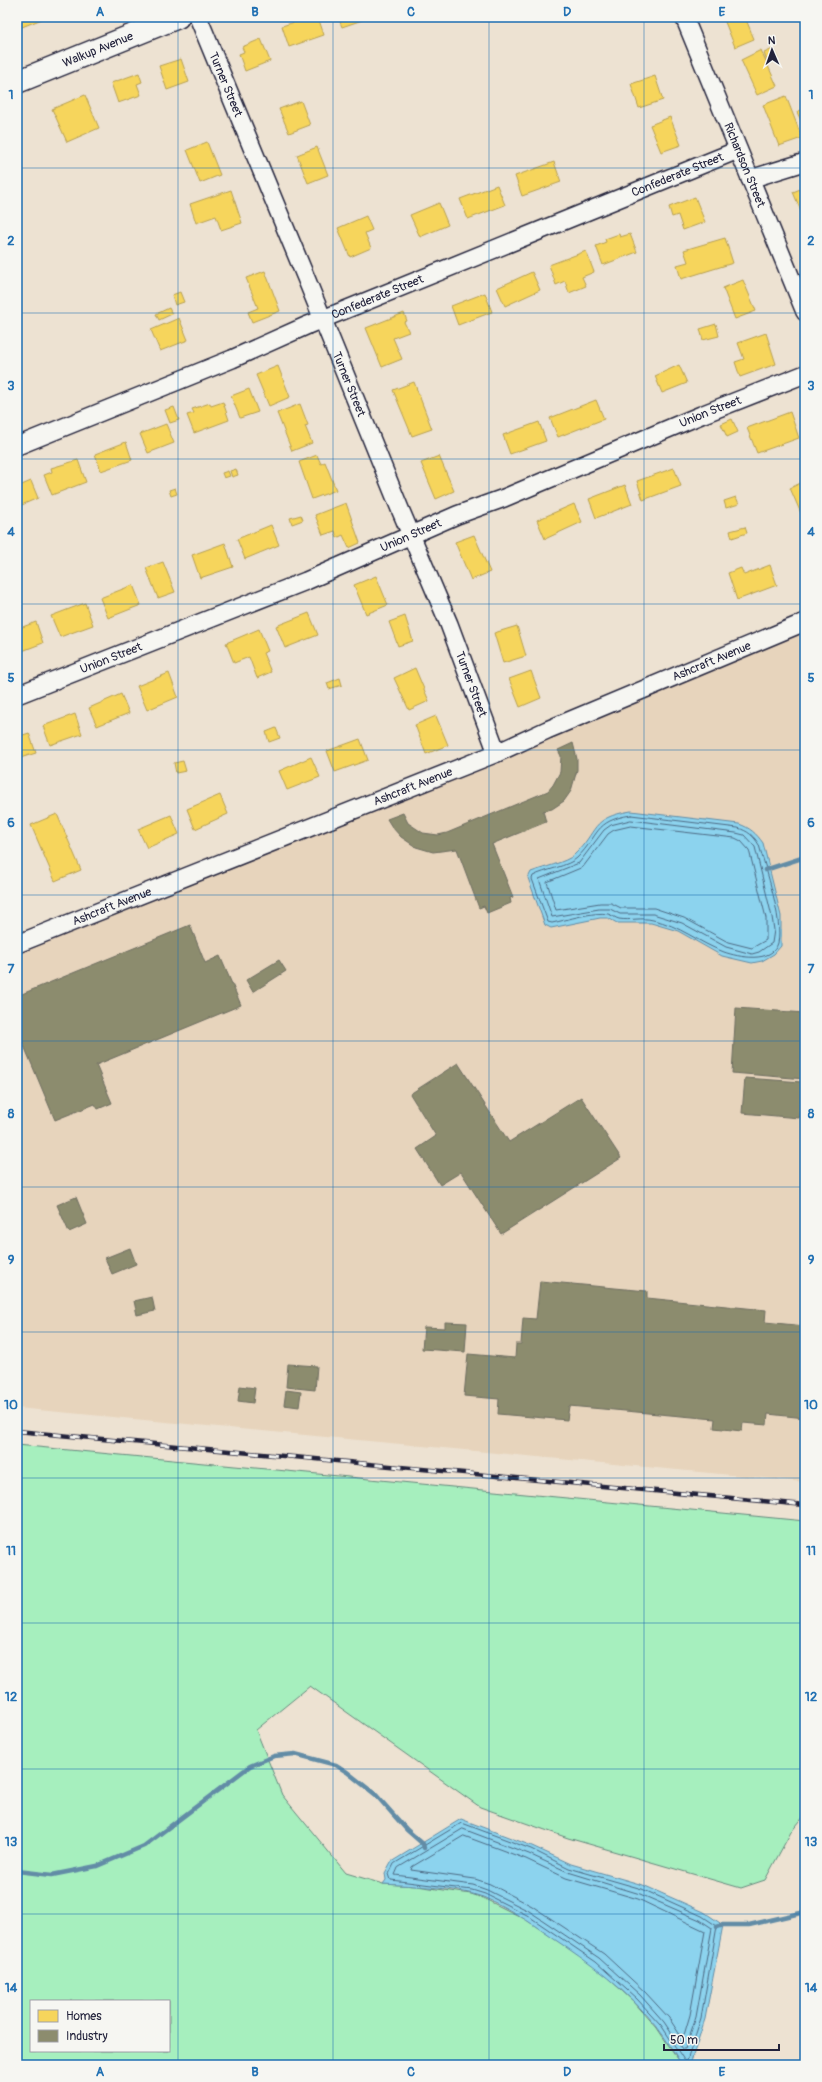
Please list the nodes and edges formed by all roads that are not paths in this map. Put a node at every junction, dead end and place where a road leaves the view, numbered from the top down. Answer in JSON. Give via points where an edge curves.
{"nodes":[{"id":1,"x":178,"y":17,"type":"edge"},
{"id":2,"x":198,"y":17,"type":"edge"},
{"id":3,"x":684,"y":17,"type":"edge"},
{"id":4,"x":17,"y":82,"type":"edge"},
{"id":5,"x":738,"y":150,"type":"junction"},
{"id":6,"x":805,"y":162,"type":"edge"},
{"id":7,"x":750,"y":179,"type":"junction"},
{"id":8,"x":805,"y":312,"type":"edge"},
{"id":9,"x":322,"y":319,"type":"junction"},
{"id":10,"x":805,"y":374,"type":"edge"},
{"id":11,"x":17,"y":446,"type":"edge"},
{"id":12,"x":411,"y":534,"type":"junction"},
{"id":13,"x":805,"y":622,"type":"edge"},
{"id":14,"x":17,"y":695,"type":"edge"},
{"id":15,"x":497,"y":753,"type":"junction"},
{"id":16,"x":17,"y":944,"type":"edge"}],
"edges":[{"from":1,"to":4,"type":"street","name":"Walkup Avenue"},
{"from":2,"to":9,"type":"street","name":"Turner Street"},
{"from":3,"to":5,"type":"street","name":"Richardson Street"},
{"from":5,"to":7,"type":"street","name":"Richardson Street"},
{"from":5,"to":9,"type":"street","name":"Confederate Street"},
{"from":6,"to":7,"type":"street"},
{"from":7,"to":8,"type":"street","name":"Richardson Street"},
{"from":9,"to":11,"type":"street","name":"Confederate Street","via":[[225,362]]},
{"from":9,"to":12,"type":"street","name":"Turner Street"},
{"from":10,"to":12,"type":"street","name":"Union Street"},
{"from":12,"to":14,"type":"street","name":"Union Street","via":[[306,581]]},
{"from":12,"to":15,"type":"street","name":"Turner Street","via":[[449,624]]},
{"from":13,"to":15,"type":"street","name":"Ashcraft Avenue"},
{"from":15,"to":16,"type":"street","name":"Ashcraft Avenue"}]}
